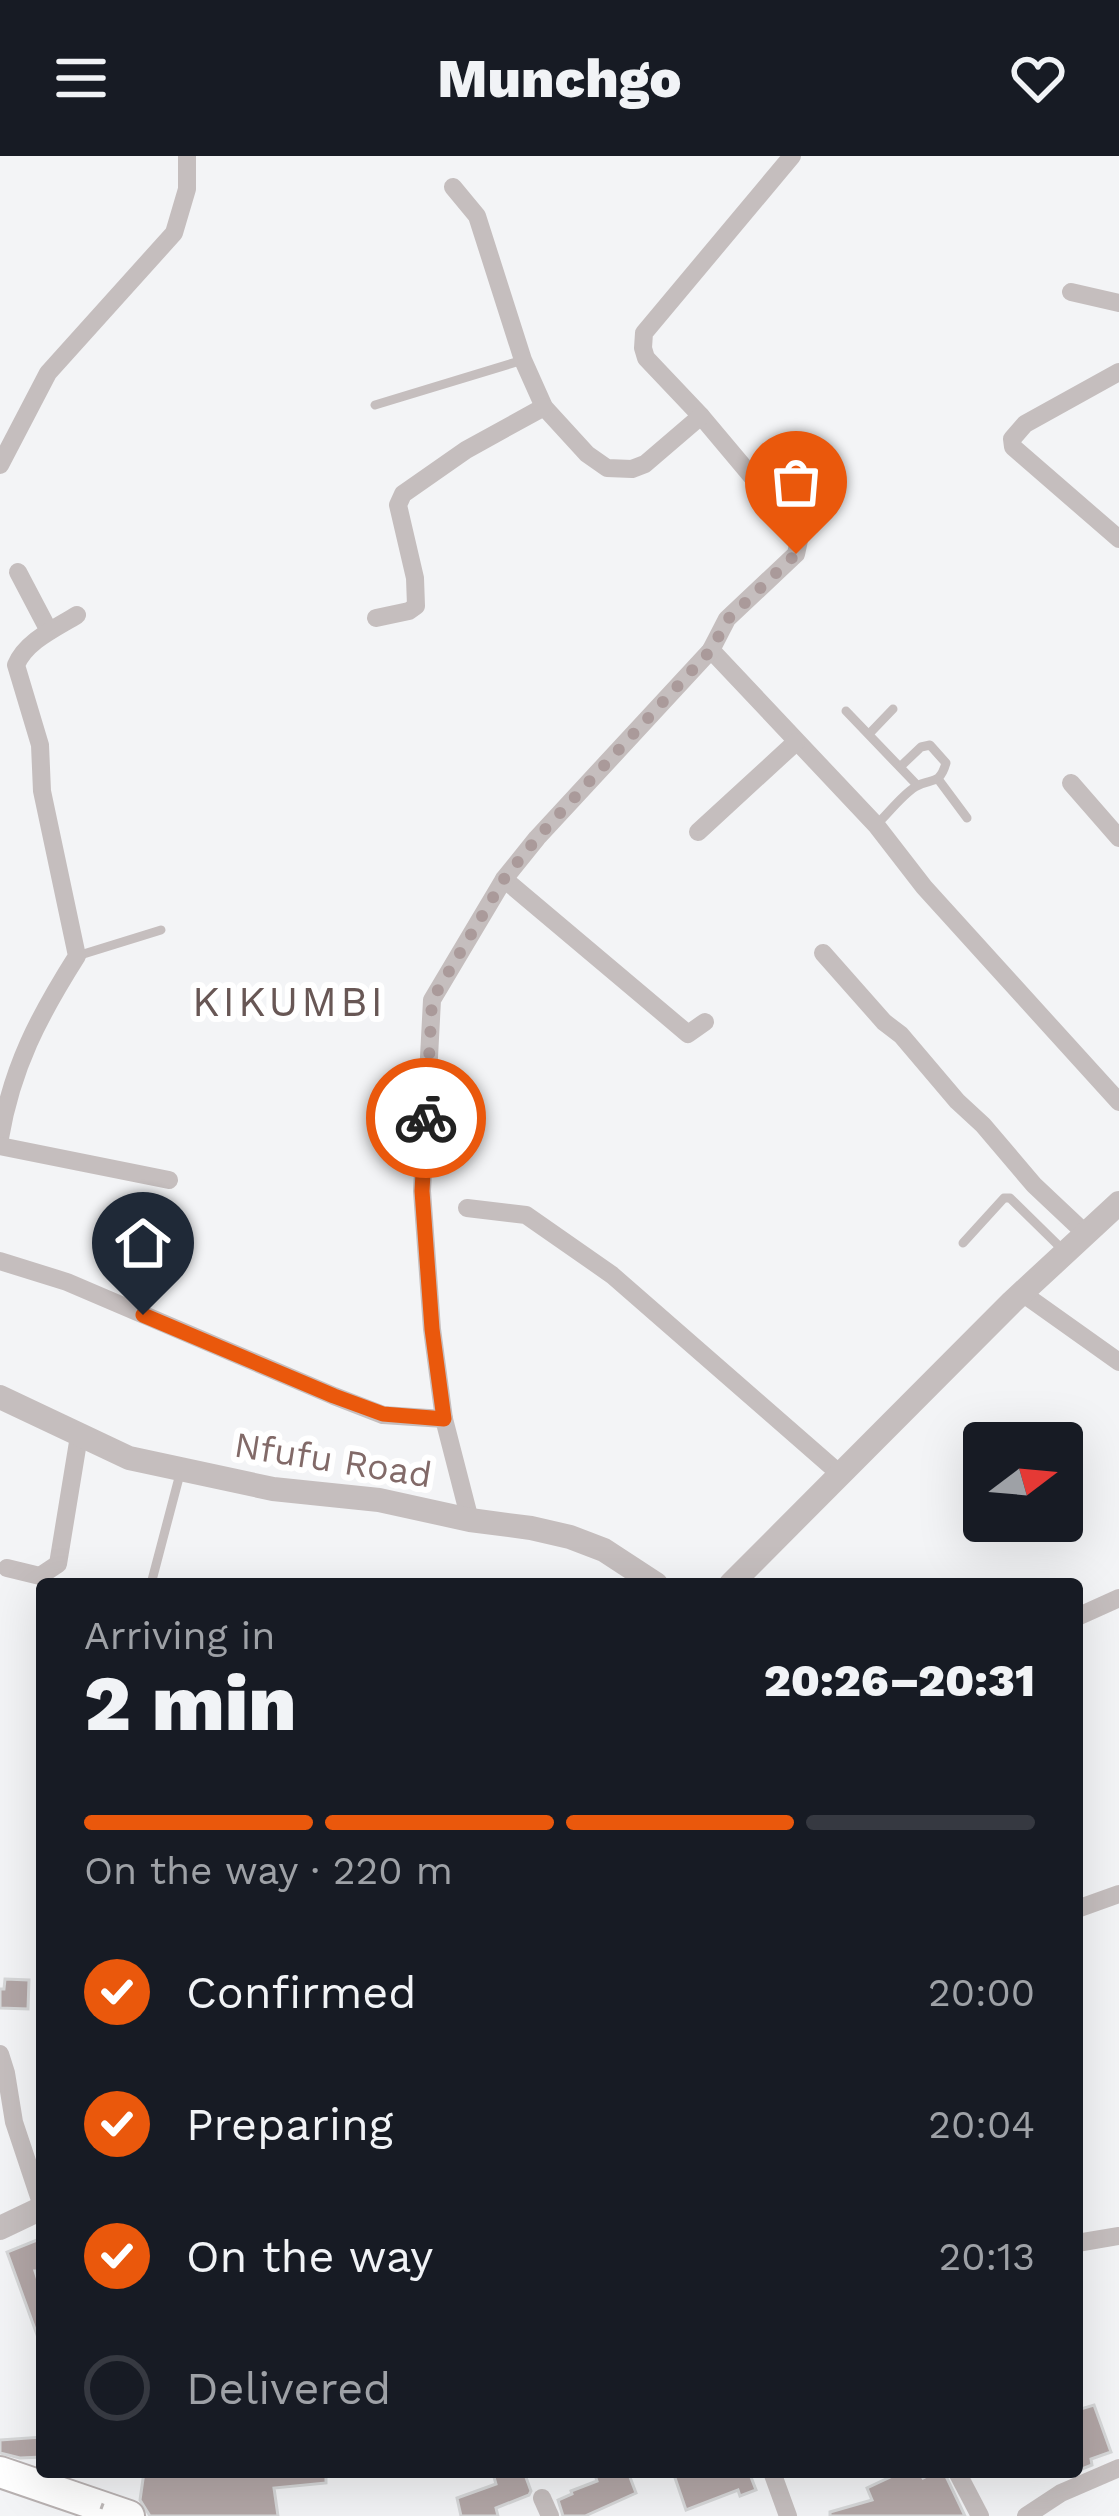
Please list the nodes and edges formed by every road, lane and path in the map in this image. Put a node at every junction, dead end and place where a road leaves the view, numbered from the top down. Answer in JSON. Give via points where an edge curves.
{"nodes":[{"id":1,"x":187,"y":156,"type":"edge"},
{"id":2,"x":791,"y":156,"type":"edge"},
{"id":3,"x":453,"y":187,"type":"dead end"},
{"id":4,"x":1071,"y":292,"type":"dead end"},
{"id":5,"x":1119,"y":302,"type":"edge"},
{"id":6,"x":523,"y":360,"type":"junction"},
{"id":7,"x":1119,"y":371,"type":"edge"},
{"id":8,"x":375,"y":405,"type":"dead end"},
{"id":9,"x":544,"y":407,"type":"junction"},
{"id":10,"x":701,"y":416,"type":"junction"},
{"id":11,"x":0,"y":465,"type":"edge"},
{"id":12,"x":1119,"y":539,"type":"edge"},
{"id":13,"x":19,"y":572,"type":"dead end"},
{"id":14,"x":77,"y":615,"type":"dead end"},
{"id":15,"x":376,"y":618,"type":"dead end"},
{"id":16,"x":49,"y":632,"type":"junction"},
{"id":17,"x":711,"y":650,"type":"junction"},
{"id":18,"x":893,"y":710,"type":"dead end"},
{"id":19,"x":846,"y":711,"type":"dead end"},
{"id":20,"x":869,"y":734,"type":"junction"},
{"id":21,"x":796,"y":742,"type":"junction"},
{"id":22,"x":902,"y":766,"type":"junction"},
{"id":23,"x":938,"y":779,"type":"junction"},
{"id":24,"x":1071,"y":783,"type":"dead end"},
{"id":25,"x":917,"y":785,"type":"junction"},
{"id":26,"x":967,"y":818,"type":"dead end"},
{"id":27,"x":877,"y":825,"type":"junction"},
{"id":28,"x":698,"y":832,"type":"dead end"},
{"id":29,"x":1119,"y":838,"type":"edge"},
{"id":30,"x":504,"y":879,"type":"junction"},
{"id":31,"x":161,"y":930,"type":"dead end"},
{"id":32,"x":824,"y":953,"type":"dead end"},
{"id":33,"x":77,"y":956,"type":"junction"},
{"id":34,"x":705,"y":1022,"type":"dead end"},
{"id":35,"x":1119,"y":1102,"type":"edge"},
{"id":36,"x":0,"y":1142,"type":"edge"},
{"id":37,"x":169,"y":1180,"type":"dead end"},
{"id":38,"x":1119,"y":1203,"type":"edge"},
{"id":39,"x":467,"y":1208,"type":"dead end"},
{"id":40,"x":1086,"y":1234,"type":"junction"},
{"id":41,"x":963,"y":1244,"type":"dead end"},
{"id":42,"x":1066,"y":1252,"type":"junction"},
{"id":43,"x":0,"y":1261,"type":"edge"},
{"id":44,"x":1022,"y":1293,"type":"junction"},
{"id":45,"x":1119,"y":1362,"type":"edge"},
{"id":46,"x":0,"y":1397,"type":"edge"},
{"id":47,"x":444,"y":1419,"type":"junction"},
{"id":48,"x":79,"y":1436,"type":"junction"},
{"id":49,"x":182,"y":1470,"type":"junction"},
{"id":50,"x":840,"y":1474,"type":"junction"},
{"id":51,"x":470,"y":1520,"type":"junction"},
{"id":52,"x":7,"y":1568,"type":"dead end"},
{"id":53,"x":154,"y":1578,"type":"edge"},
{"id":54,"x":647,"y":1578,"type":"edge"},
{"id":55,"x":740,"y":1578,"type":"edge"},
{"id":56,"x":1119,"y":1598,"type":"edge"},
{"id":57,"x":1083,"y":1614,"type":"edge"},
{"id":58,"x":1119,"y":1894,"type":"edge"},
{"id":59,"x":1083,"y":1907,"type":"edge"},
{"id":60,"x":0,"y":2054,"type":"edge"},
{"id":61,"x":36,"y":2189,"type":"edge"},
{"id":62,"x":36,"y":2210,"type":"edge"},
{"id":63,"x":0,"y":2228,"type":"edge"},
{"id":64,"x":1119,"y":2236,"type":"edge"},
{"id":65,"x":1083,"y":2242,"type":"edge"},
{"id":66,"x":1119,"y":2468,"type":"edge"},
{"id":67,"x":0,"y":2471,"type":"edge"},
{"id":68,"x":36,"y":2478,"type":"edge"},
{"id":69,"x":774,"y":2478,"type":"edge"},
{"id":70,"x":960,"y":2478,"type":"edge"},
{"id":71,"x":1056,"y":2478,"type":"edge"},
{"id":72,"x":49,"y":2480,"type":"edge"},
{"id":73,"x":1061,"y":2493,"type":"junction"},
{"id":74,"x":112,"y":2509,"type":"edge"},
{"id":75,"x":788,"y":2516,"type":"edge"},
{"id":76,"x":980,"y":2516,"type":"edge"},
{"id":77,"x":1026,"y":2516,"type":"edge"}],
"edges":[{"from":1,"to":11,"type":"street","via":[[173,233],[48,373]]},
{"from":2,"to":10,"type":"street","via":[[644,333],[646,358]]},
{"from":3,"to":6,"type":"street","via":[[477,216]]},
{"from":4,"to":5,"type":"street"},
{"from":6,"to":8,"type":"lane"},
{"from":6,"to":9,"type":"street"},
{"from":7,"to":12,"type":"street","via":[[1012,439]]},
{"from":9,"to":10,"type":"street","via":[[607,468],[645,464]]},
{"from":9,"to":15,"type":"street","via":[[404,494],[398,505],[416,606]]},
{"from":10,"to":17,"type":"street","via":[[799,540],[796,554],[728,619]]},
{"from":13,"to":16,"type":"street"},
{"from":14,"to":16,"type":"street"},
{"from":16,"to":33,"type":"street","via":[[16,665],[40,745],[41,790]]},
{"from":17,"to":21,"type":"street"},
{"from":17,"to":30,"type":"street"},
{"from":18,"to":20,"type":"lane"},
{"from":19,"to":20,"type":"lane"},
{"from":20,"to":22,"type":"lane"},
{"from":21,"to":27,"type":"street"},
{"from":21,"to":28,"type":"street"},
{"from":22,"to":23,"type":"lane","via":[[930,745],[946,763]]},
{"from":22,"to":25,"type":"lane"},
{"from":23,"to":25,"type":"lane"},
{"from":23,"to":26,"type":"lane"},
{"from":24,"to":29,"type":"street"},
{"from":25,"to":27,"type":"lane"},
{"from":27,"to":35,"type":"street"},
{"from":30,"to":34,"type":"street","via":[[688,1034]]},
{"from":30,"to":47,"type":"street","via":[[432,1000],[422,1191]]},
{"from":31,"to":33,"type":"lane"},
{"from":32,"to":40,"type":"street"},
{"from":33,"to":36,"type":"street","via":[[37,1022]]},
{"from":36,"to":37,"type":"street"},
{"from":38,"to":40,"type":"street"},
{"from":39,"to":50,"type":"street","via":[[526,1215],[612,1275]]},
{"from":40,"to":42,"type":"street"},
{"from":41,"to":42,"type":"lane","via":[[1010,1198]]},
{"from":42,"to":44,"type":"street"},
{"from":43,"to":47,"type":"street","via":[[383,1414]]},
{"from":44,"to":45,"type":"street"},
{"from":44,"to":50,"type":"street"},
{"from":46,"to":48,"type":"street","name":"Nfufu Road"},
{"from":47,"to":51,"type":"street"},
{"from":48,"to":49,"type":"street","name":"Nfufu Road"},
{"from":48,"to":52,"type":"street","via":[[58,1564],[40,1576]]},
{"from":49,"to":51,"type":"street","name":"Nfufu Road"},
{"from":49,"to":53,"type":"lane"},
{"from":50,"to":55,"type":"street"},
{"from":51,"to":54,"type":"street","name":"Nfufu Road","via":[[570,1537]]},
{"from":56,"to":57,"type":"street"},
{"from":58,"to":59,"type":"street"},
{"from":60,"to":61,"type":"street"},
{"from":62,"to":63,"type":"street"},
{"from":64,"to":65,"type":"street"},
{"from":66,"to":73,"type":"street"},
{"from":67,"to":68,"type":"main road"},
{"from":69,"to":75,"type":"street"},
{"from":70,"to":76,"type":"street"},
{"from":71,"to":73,"type":"street"},
{"from":72,"to":74,"type":"main road"},
{"from":73,"to":77,"type":"street"}]}
